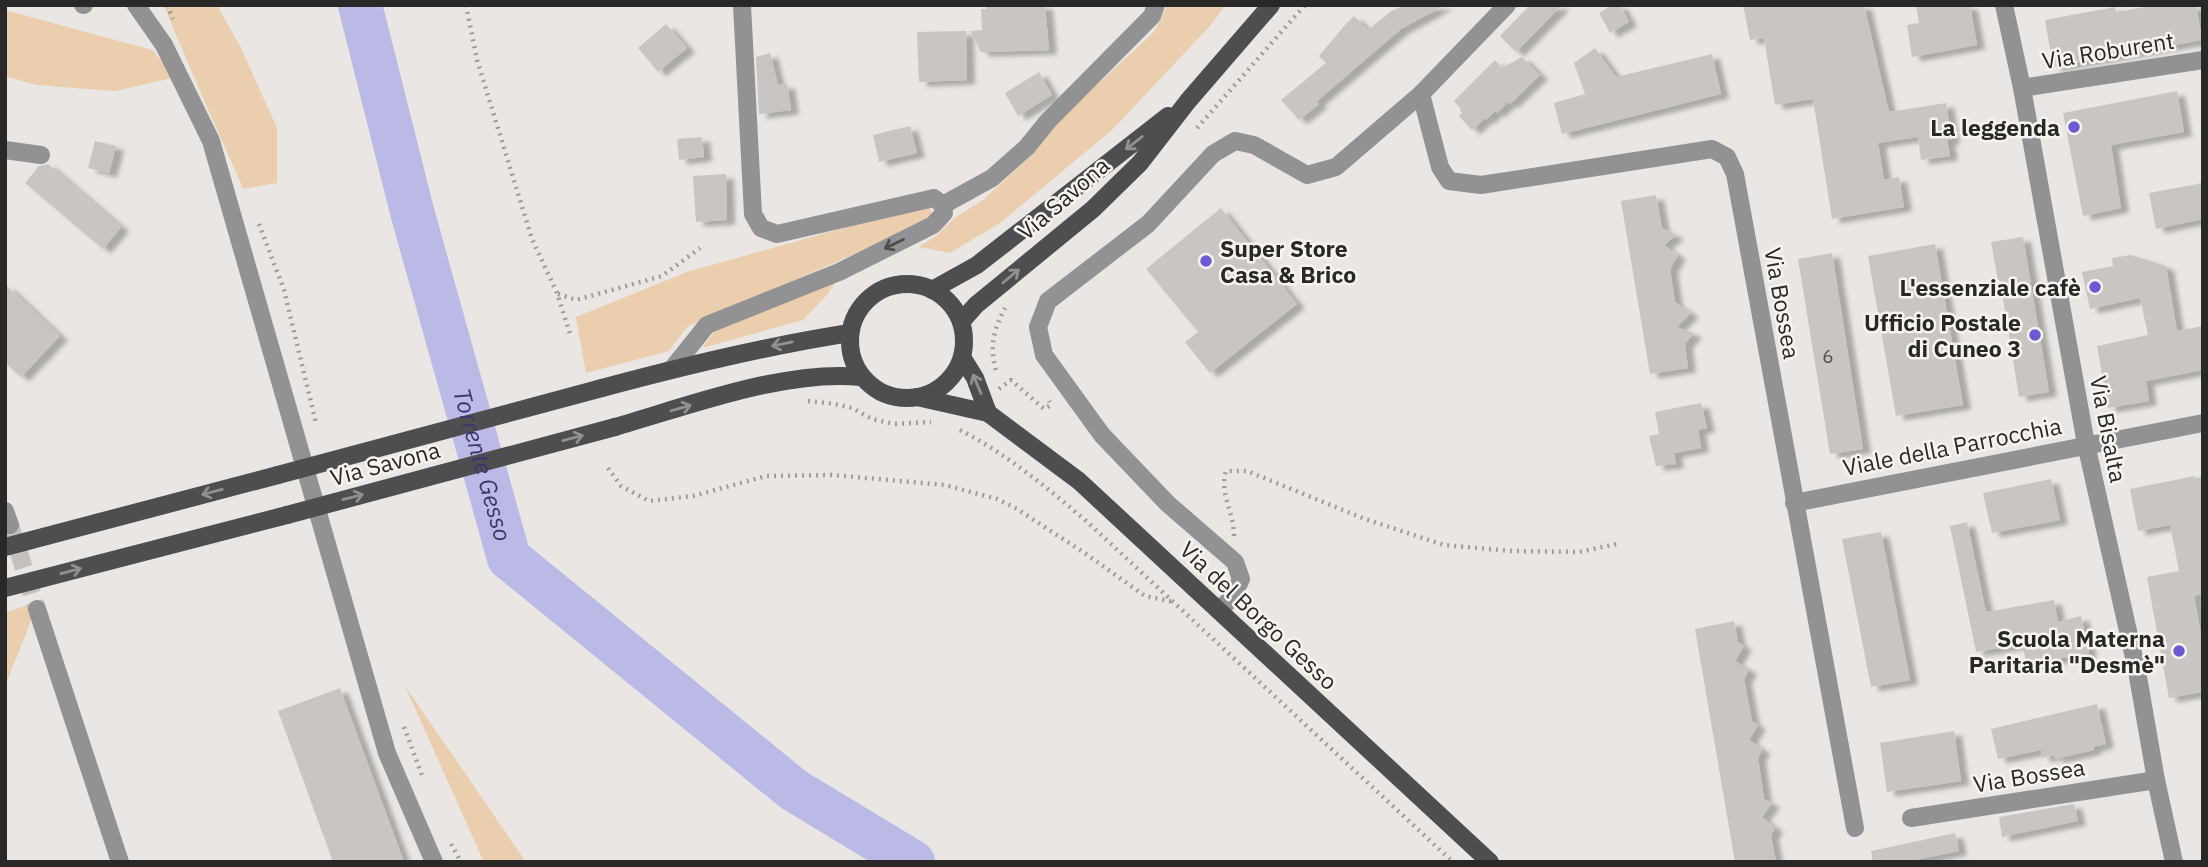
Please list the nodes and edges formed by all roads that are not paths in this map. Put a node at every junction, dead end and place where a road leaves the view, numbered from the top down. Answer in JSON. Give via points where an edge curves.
{"nodes":[{"id":1,"x":136,"y":5,"type":"edge"},
{"id":2,"x":743,"y":5,"type":"edge"},
{"id":3,"x":1156,"y":5,"type":"edge"},
{"id":4,"x":1270,"y":5,"type":"edge"},
{"id":5,"x":1507,"y":5,"type":"edge"},
{"id":6,"x":2004,"y":5,"type":"edge"},
{"id":7,"x":2203,"y":60,"type":"edge"},
{"id":8,"x":2022,"y":88,"type":"junction"},
{"id":9,"x":1421,"y":94,"type":"junction"},
{"id":10,"x":1188,"y":101,"type":"junction"},
{"id":11,"x":5,"y":150,"type":"edge"},
{"id":12,"x":41,"y":155,"type":"dead end"},
{"id":13,"x":943,"y":205,"type":"junction"},
{"id":14,"x":932,"y":290,"type":"junction"},
{"id":15,"x":961,"y":323,"type":"junction"},
{"id":16,"x":850,"y":333,"type":"junction"},
{"id":17,"x":962,"y":358,"type":"junction"},
{"id":18,"x":671,"y":370,"type":"junction"},
{"id":19,"x":861,"y":377,"type":"junction"},
{"id":20,"x":917,"y":397,"type":"junction"},
{"id":21,"x":988,"y":413,"type":"junction"},
{"id":22,"x":2203,"y":423,"type":"edge"},
{"id":23,"x":2086,"y":444,"type":"junction"},
{"id":24,"x":1794,"y":503,"type":"junction"},
{"id":25,"x":5,"y":547,"type":"edge"},
{"id":26,"x":5,"y":589,"type":"edge"},
{"id":27,"x":1213,"y":606,"type":"junction"},
{"id":28,"x":37,"y":609,"type":"tunnel mouth"},
{"id":29,"x":2156,"y":780,"type":"junction"},
{"id":30,"x":1911,"y":818,"type":"dead end"},
{"id":31,"x":1855,"y":828,"type":"dead end"},
{"id":32,"x":120,"y":862,"type":"edge"},
{"id":33,"x":434,"y":862,"type":"edge"},
{"id":34,"x":1490,"y":862,"type":"edge"},
{"id":35,"x":2174,"y":862,"type":"edge"}],
"edges":[{"from":1,"to":33,"type":"street","via":[[164,45],[212,141],[387,753]]},
{"from":2,"to":13,"type":"street","via":[[753,214],[761,228],[777,234],[934,198]]},
{"from":3,"to":13,"type":"street","via":[[1152,16],[1027,147],[992,178]]},
{"from":4,"to":10,"type":"main road","name":"Via Savona"},
{"from":5,"to":9,"type":"street"},
{"from":6,"to":8,"type":"street","name":"Via Bisalta"},
{"from":7,"to":8,"type":"street","name":"Via Roburent"},
{"from":8,"to":23,"type":"street","name":"Via Bisalta"},
{"from":9,"to":24,"type":"street","name":"Via Bossea","via":[[1440,167],[1449,181],[1481,185],[1712,149],[1727,157],[1735,174]]},
{"from":9,"to":27,"type":"street","via":[[1336,167],[1307,175],[1254,145],[1235,141],[1213,155],[1148,225],[1048,301],[1038,327],[1044,355],[1102,435],[1168,504],[1235,562],[1241,579],[1233,596]]},
{"from":10,"to":14,"type":"main road","name":"Via Savona","one_way":true,"via":[[977,265]]},
{"from":15,"to":10,"type":"main road","name":"Via Savona","one_way":true,"via":[[976,305],[1093,209],[1140,163]]},
{"from":11,"to":12,"type":"street"},
{"from":13,"to":18,"type":"street","one_way":true,"via":[[944,213],[933,225],[839,272],[708,325]]},
{"from":14,"to":15,"type":"main road","via":[[954,309]]},
{"from":14,"to":16,"type":"main road","via":[[911,284],[890,286],[871,296],[857,313]]},
{"from":15,"to":17,"type":"main road"},
{"from":16,"to":18,"type":"main road","name":"Via Savona","one_way":true},
{"from":16,"to":19,"type":"main road","via":[[851,356]]},
{"from":17,"to":20,"type":"main road","via":[[952,376],[936,390]]},
{"from":21,"to":17,"type":"main road","one_way":true},
{"from":18,"to":25,"type":"main road","name":"Via Savona","one_way":true,"bridge":true},
{"from":19,"to":20,"type":"main road","via":[[877,391],[896,398]]},
{"from":26,"to":19,"type":"main road","name":"Via Savona","one_way":true,"bridge":true,"via":[[718,397],[804,377]]},
{"from":20,"to":21,"type":"main road","name":"Via del Borgo Gesso"},
{"from":21,"to":27,"type":"main road","name":"Via del Borgo Gesso","via":[[1079,481]]},
{"from":22,"to":23,"type":"street","name":"Viale della Parrocchia"},
{"from":23,"to":24,"type":"street","name":"Viale della Parrocchia"},
{"from":23,"to":29,"type":"street","name":"Via Bisalta","via":[[2137,671]]},
{"from":24,"to":31,"type":"street","name":"Via Bossea"},
{"from":27,"to":34,"type":"main road","name":"Via del Borgo Gesso"},
{"from":28,"to":32,"type":"street"},
{"from":29,"to":30,"type":"street","name":"Via Bossea"},
{"from":29,"to":35,"type":"street","name":"Via Bisalta"}]}
